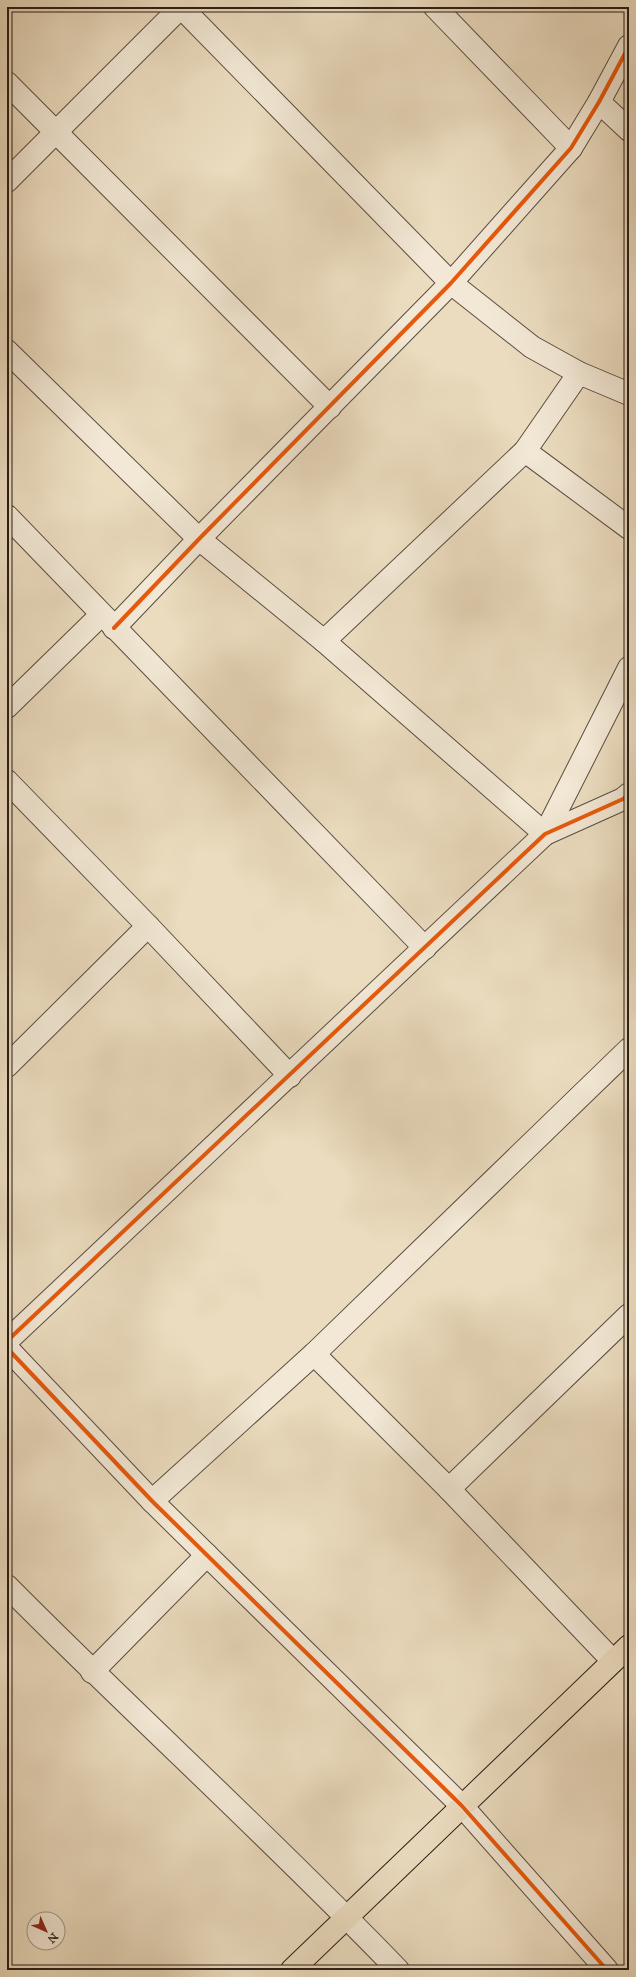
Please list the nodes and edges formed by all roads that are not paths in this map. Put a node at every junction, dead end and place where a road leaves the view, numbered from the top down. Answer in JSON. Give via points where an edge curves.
{"nodes":[{"id":1,"x":181,"y":7,"type":"edge"},
{"id":2,"x":435,"y":7,"type":"edge"},
{"id":3,"x":629,"y":46,"type":"edge"},
{"id":4,"x":7,"y":83,"type":"edge"},
{"id":5,"x":599,"y":102,"type":"junction"},
{"id":6,"x":629,"y":130,"type":"edge"},
{"id":7,"x":55,"y":133,"type":"junction"},
{"id":8,"x":571,"y":148,"type":"junction"},
{"id":9,"x":7,"y":181,"type":"edge"},
{"id":10,"x":451,"y":283,"type":"junction"},
{"id":11,"x":7,"y":351,"type":"edge"},
{"id":12,"x":579,"y":373,"type":"junction"},
{"id":13,"x":629,"y":394,"type":"edge"},
{"id":14,"x":330,"y":407,"type":"junction"},
{"id":15,"x":525,"y":451,"type":"junction"},
{"id":16,"x":7,"y":516,"type":"edge"},
{"id":17,"x":629,"y":528,"type":"edge"},
{"id":18,"x":199,"y":540,"type":"junction"},
{"id":19,"x":108,"y":622,"type":"junction"},
{"id":20,"x":324,"y":641,"type":"junction"},
{"id":21,"x":629,"y":668,"type":"edge"},
{"id":22,"x":7,"y":708,"type":"edge"},
{"id":23,"x":7,"y":781,"type":"edge"},
{"id":24,"x":629,"y":794,"type":"edge"},
{"id":25,"x":545,"y":834,"type":"junction"},
{"id":26,"x":148,"y":926,"type":"junction"},
{"id":27,"x":425,"y":948,"type":"junction"},
{"id":28,"x":629,"y":1049,"type":"edge"},
{"id":29,"x":11,"y":1055,"type":"edge"},
{"id":30,"x":290,"y":1076,"type":"junction"},
{"id":31,"x":629,"y":1315,"type":"edge"},
{"id":32,"x":7,"y":1341,"type":"edge"},
{"id":33,"x":7,"y":1348,"type":"edge"},
{"id":34,"x":314,"y":1354,"type":"junction"},
{"id":35,"x":449,"y":1490,"type":"junction"},
{"id":36,"x":152,"y":1501,"type":"junction"},
{"id":37,"x":207,"y":1555,"type":"junction"},
{"id":38,"x":7,"y":1586,"type":"edge"},
{"id":39,"x":629,"y":1646,"type":"edge"},
{"id":40,"x":614,"y":1661,"type":"junction"},
{"id":41,"x":92,"y":1672,"type":"junction"},
{"id":42,"x":462,"y":1806,"type":"junction"},
{"id":43,"x":348,"y":1918,"type":"junction"},
{"id":44,"x":292,"y":1970,"type":"edge"},
{"id":45,"x":398,"y":1970,"type":"edge"},
{"id":46,"x":607,"y":1970,"type":"edge"}],
"edges":[{"from":1,"to":7,"type":"street"},
{"from":1,"to":10,"type":"street"},
{"from":2,"to":8,"type":"street"},
{"from":3,"to":5,"type":"street"},
{"from":4,"to":7,"type":"street"},
{"from":5,"to":6,"type":"street"},
{"from":5,"to":8,"type":"street"},
{"from":7,"to":9,"type":"street"},
{"from":7,"to":14,"type":"street"},
{"from":8,"to":10,"type":"street"},
{"from":10,"to":12,"type":"street","via":[[532,347]]},
{"from":10,"to":14,"type":"street"},
{"from":11,"to":18,"type":"street"},
{"from":12,"to":13,"type":"street"},
{"from":12,"to":15,"type":"street"},
{"from":14,"to":18,"type":"street"},
{"from":15,"to":17,"type":"street"},
{"from":15,"to":20,"type":"street"},
{"from":16,"to":19,"type":"street"},
{"from":18,"to":19,"type":"street"},
{"from":18,"to":20,"type":"street"},
{"from":19,"to":22,"type":"street"},
{"from":19,"to":27,"type":"street"},
{"from":20,"to":25,"type":"street"},
{"from":21,"to":25,"type":"street"},
{"from":23,"to":26,"type":"street"},
{"from":24,"to":25,"type":"street"},
{"from":25,"to":27,"type":"street"},
{"from":26,"to":29,"type":"street"},
{"from":26,"to":30,"type":"street"},
{"from":27,"to":30,"type":"street"},
{"from":28,"to":34,"type":"street"},
{"from":30,"to":32,"type":"street"},
{"from":31,"to":35,"type":"street"},
{"from":33,"to":36,"type":"street"},
{"from":34,"to":35,"type":"street"},
{"from":34,"to":36,"type":"street"},
{"from":35,"to":40,"type":"street"},
{"from":36,"to":37,"type":"street"},
{"from":37,"to":41,"type":"street"},
{"from":37,"to":42,"type":"street"},
{"from":38,"to":41,"type":"street"},
{"from":39,"to":40,"type":"highway"},
{"from":40,"to":42,"type":"highway"},
{"from":41,"to":43,"type":"street"},
{"from":42,"to":43,"type":"highway"},
{"from":42,"to":46,"type":"street"},
{"from":43,"to":44,"type":"highway"},
{"from":43,"to":45,"type":"street"}]}
